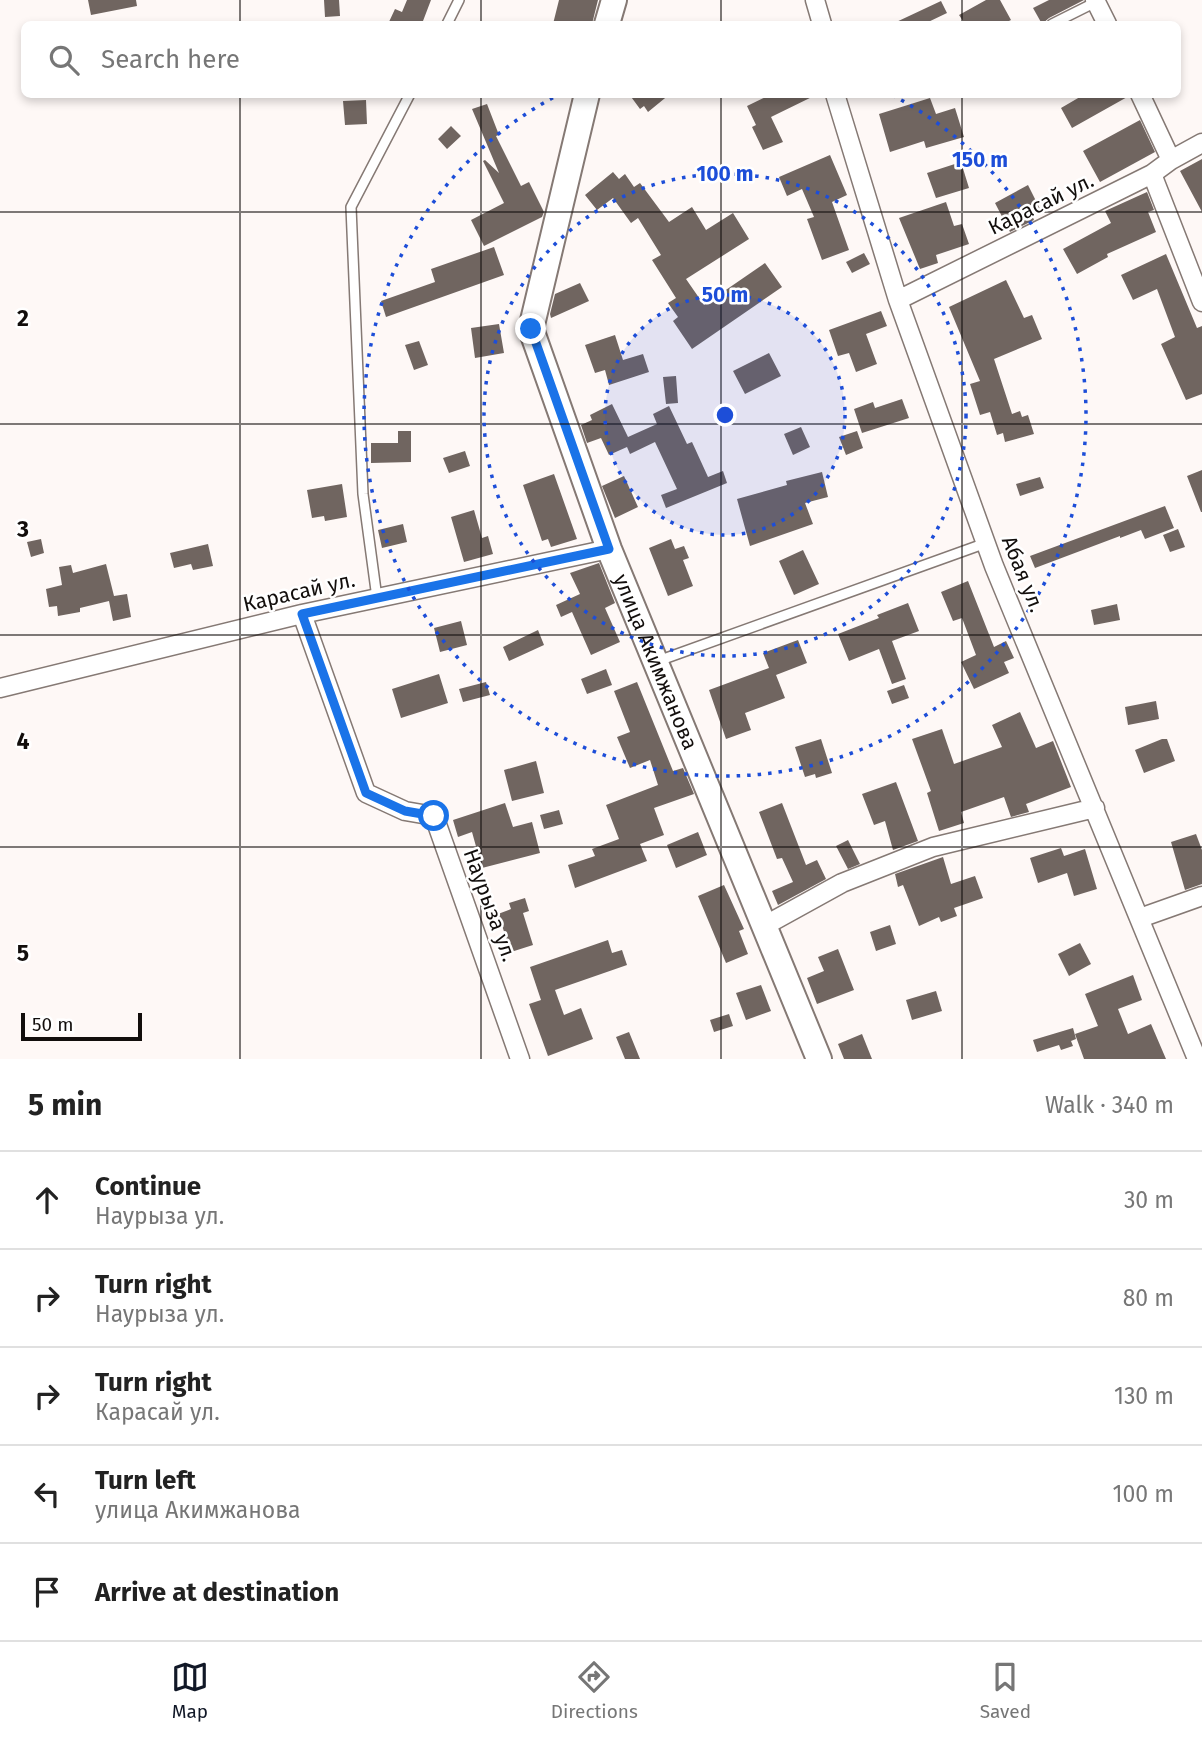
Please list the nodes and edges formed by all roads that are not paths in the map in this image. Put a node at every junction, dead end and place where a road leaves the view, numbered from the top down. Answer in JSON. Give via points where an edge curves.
{"nodes":[{"id":1,"x":459,"y":0,"type":"edge"},
{"id":2,"x":614,"y":0,"type":"edge"},
{"id":3,"x":815,"y":0,"type":"edge"},
{"id":4,"x":1096,"y":1,"type":"edge"},
{"id":5,"x":448,"y":21,"type":"edge"},
{"id":6,"x":608,"y":21,"type":"edge"},
{"id":7,"x":821,"y":21,"type":"edge"},
{"id":8,"x":1058,"y":21,"type":"edge"},
{"id":9,"x":1106,"y":21,"type":"edge"},
{"id":10,"x":408,"y":98,"type":"edge"},
{"id":11,"x":586,"y":98,"type":"edge"},
{"id":12,"x":836,"y":98,"type":"edge"},
{"id":13,"x":1142,"y":98,"type":"edge"},
{"id":14,"x":1202,"y":143,"type":"edge"},
{"id":15,"x":1171,"y":160,"type":"junction"},
{"id":16,"x":1152,"y":174,"type":"junction"},
{"id":17,"x":898,"y":300,"type":"junction"},
{"id":18,"x":1202,"y":302,"type":"edge"},
{"id":19,"x":986,"y":543,"type":"junction"},
{"id":20,"x":609,"y":549,"type":"junction"},
{"id":21,"x":377,"y":598,"type":"junction"},
{"id":22,"x":302,"y":614,"type":"junction"},
{"id":23,"x":655,"y":662,"type":"junction"},
{"id":24,"x":0,"y":688,"type":"edge"},
{"id":25,"x":1095,"y":808,"type":"junction"},
{"id":26,"x":1202,"y":896,"type":"edge"},
{"id":27,"x":1140,"y":918,"type":"junction"},
{"id":28,"x":764,"y":926,"type":"junction"},
{"id":29,"x":520,"y":1059,"type":"edge"},
{"id":30,"x":819,"y":1059,"type":"edge"},
{"id":31,"x":1197,"y":1059,"type":"edge"}],
"edges":[{"from":1,"to":5,"type":"lane"},
{"from":2,"to":6,"type":"street"},
{"from":3,"to":7,"type":"street"},
{"from":4,"to":8,"type":"lane"},
{"from":4,"to":9,"type":"street"},
{"from":10,"to":21,"type":"lane","via":[[351,207],[363,494]]},
{"from":11,"to":20,"type":"street","name":"улица Акимжанова","via":[[531,329]]},
{"from":12,"to":17,"type":"street","name":"Абая ул."},
{"from":13,"to":15,"type":"street"},
{"from":14,"to":15,"type":"street","name":"Карасай ул."},
{"from":15,"to":16,"type":"street","name":"Карасай ул."},
{"from":16,"to":17,"type":"street","name":"Карасай ул."},
{"from":16,"to":18,"type":"street"},
{"from":17,"to":19,"type":"street","name":"Абая ул."},
{"from":19,"to":23,"type":"lane"},
{"from":19,"to":25,"type":"street","name":"Абая ул."},
{"from":20,"to":21,"type":"street","name":"Карасай ул."},
{"from":20,"to":23,"type":"street","name":"улица Акимжанова"},
{"from":21,"to":22,"type":"street","name":"Карасай ул."},
{"from":22,"to":24,"type":"street","name":"Карасай ул."},
{"from":22,"to":29,"type":"street","name":"Наурыза ул.","via":[[366,793],[405,811],[434,816]]},
{"from":23,"to":28,"type":"street","name":"улица Акимжанова"},
{"from":25,"to":27,"type":"street","name":"Абая ул."},
{"from":25,"to":28,"type":"street","via":[[933,847],[842,883]]},
{"from":26,"to":27,"type":"street"},
{"from":27,"to":31,"type":"street","name":"Абая ул."},
{"from":28,"to":30,"type":"street","name":"улица Акимжанова"}]}
